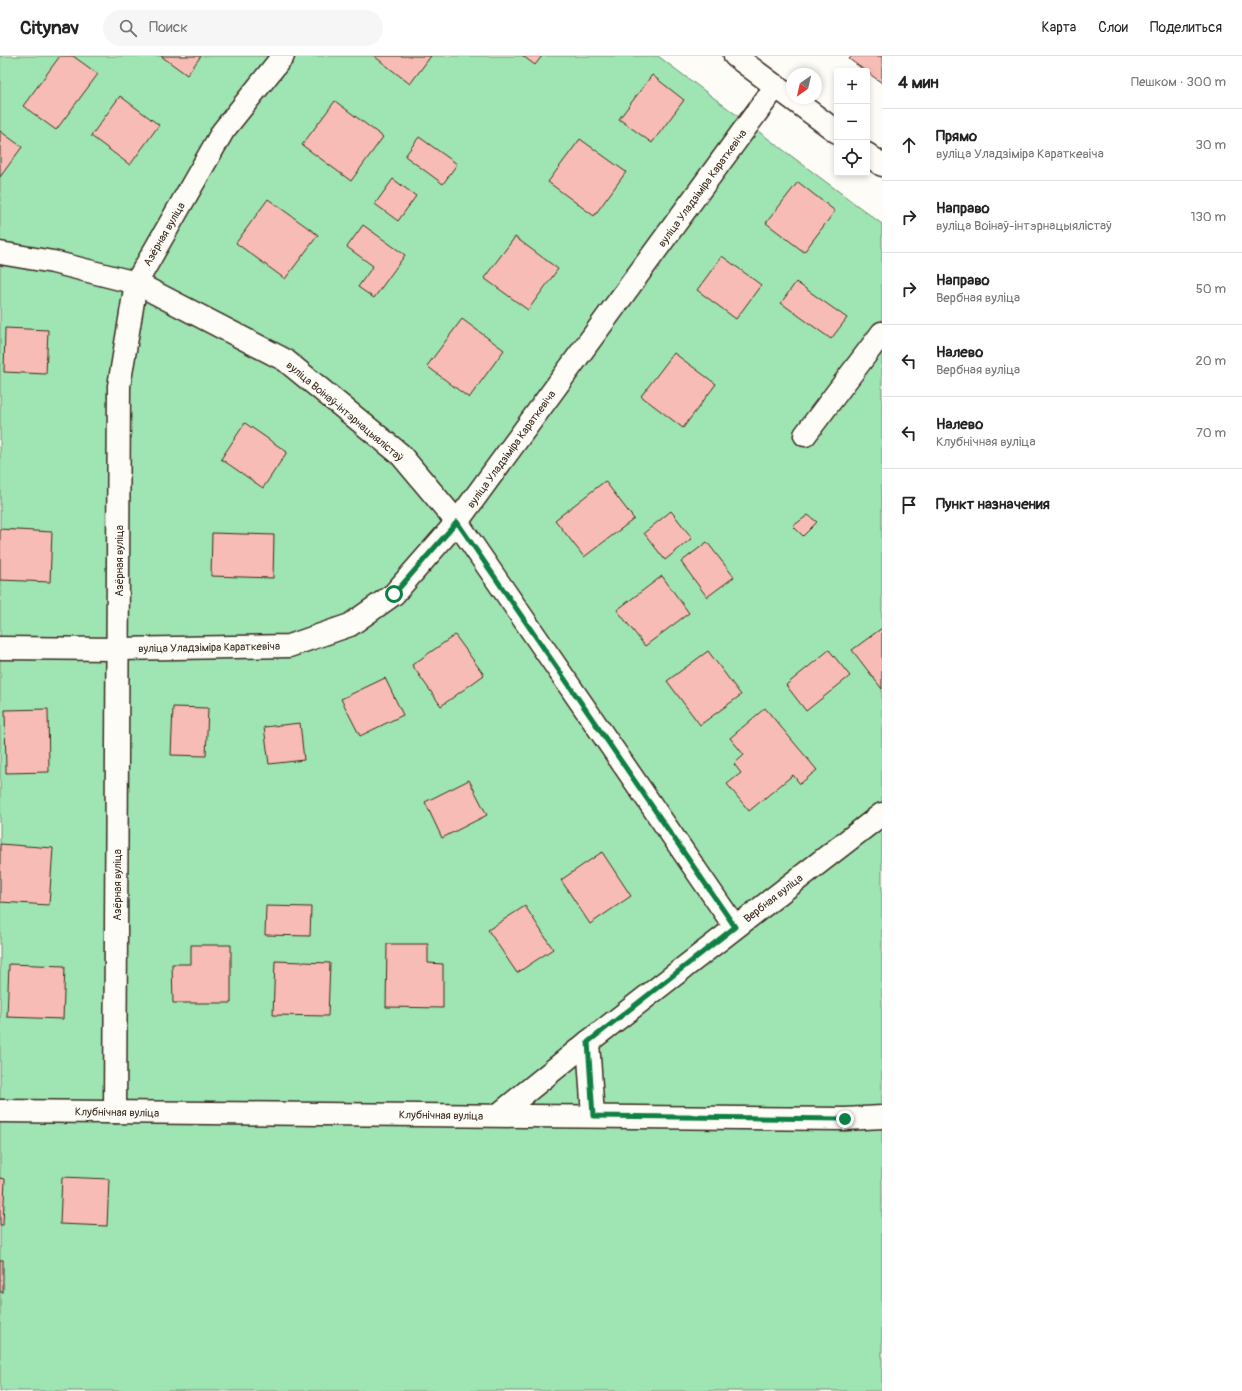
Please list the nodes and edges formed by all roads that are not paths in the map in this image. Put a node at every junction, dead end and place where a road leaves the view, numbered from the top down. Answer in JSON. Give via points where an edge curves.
{"nodes":[{"id":1,"x":283,"y":56,"type":"edge"},
{"id":2,"x":735,"y":56,"type":"edge"},
{"id":3,"x":776,"y":86,"type":"junction"},
{"id":4,"x":834,"y":130,"type":"edge"},
{"id":5,"x":870,"y":156,"type":"edge"},
{"id":6,"x":882,"y":165,"type":"edge"},
{"id":7,"x":0,"y":253,"type":"edge"},
{"id":8,"x":136,"y":283,"type":"junction"},
{"id":9,"x":882,"y":333,"type":"edge"},
{"id":10,"x":805,"y":435,"type":"dead end"},
{"id":11,"x":457,"y":522,"type":"junction"},
{"id":12,"x":0,"y":648,"type":"edge"},
{"id":13,"x":118,"y":648,"type":"junction"},
{"id":14,"x":882,"y":814,"type":"edge"},
{"id":15,"x":735,"y":927,"type":"junction"},
{"id":16,"x":588,"y":1042,"type":"junction"},
{"id":17,"x":0,"y":1111,"type":"edge"},
{"id":18,"x":115,"y":1112,"type":"junction"},
{"id":19,"x":498,"y":1115,"type":"junction"},
{"id":20,"x":593,"y":1116,"type":"junction"},
{"id":21,"x":882,"y":1117,"type":"edge"}],
"edges":[{"from":1,"to":8,"type":"street","name":"Азёрная вуліца","via":[[223,131]]},
{"from":2,"to":3,"type":"street"},
{"from":3,"to":4,"type":"street"},
{"from":3,"to":11,"type":"street","name":"вуліца Уладзіміра Караткевіча"},
{"from":5,"to":6,"type":"street"},
{"from":7,"to":8,"type":"street","name":"вуліца Воінаў-інтэрнацыялістаў","via":[[53,262]]},
{"from":8,"to":11,"type":"street","name":"вуліца Воінаў-інтэрнацыялістаў","via":[[285,360],[400,454]]},
{"from":8,"to":13,"type":"street","name":"Азёрная вуліца","via":[[119,386]]},
{"from":9,"to":10,"type":"street"},
{"from":11,"to":13,"type":"street","name":"вуліца Уладзіміра Караткевіча","via":[[394,594],[350,625],[289,646]]},
{"from":11,"to":15,"type":"street","name":"вуліца Воінаў-інтэрнацыялістаў"},
{"from":12,"to":13,"type":"street","name":"вуліца Уладзіміра Караткевіча"},
{"from":13,"to":18,"type":"street","name":"Азёрная вуліца"},
{"from":14,"to":15,"type":"street","name":"Вербная вуліца"},
{"from":15,"to":16,"type":"street","name":"Вербная вуліца"},
{"from":16,"to":19,"type":"street","name":"Вербная вуліца"},
{"from":16,"to":20,"type":"street"},
{"from":17,"to":18,"type":"street","name":"Клубнічная вуліца"},
{"from":18,"to":19,"type":"street","name":"Клубнічная вуліца"},
{"from":19,"to":20,"type":"street","name":"Клубнічная вуліца"},
{"from":20,"to":21,"type":"street","name":"Клубнічная вуліца","via":[[845,1119]]}]}
